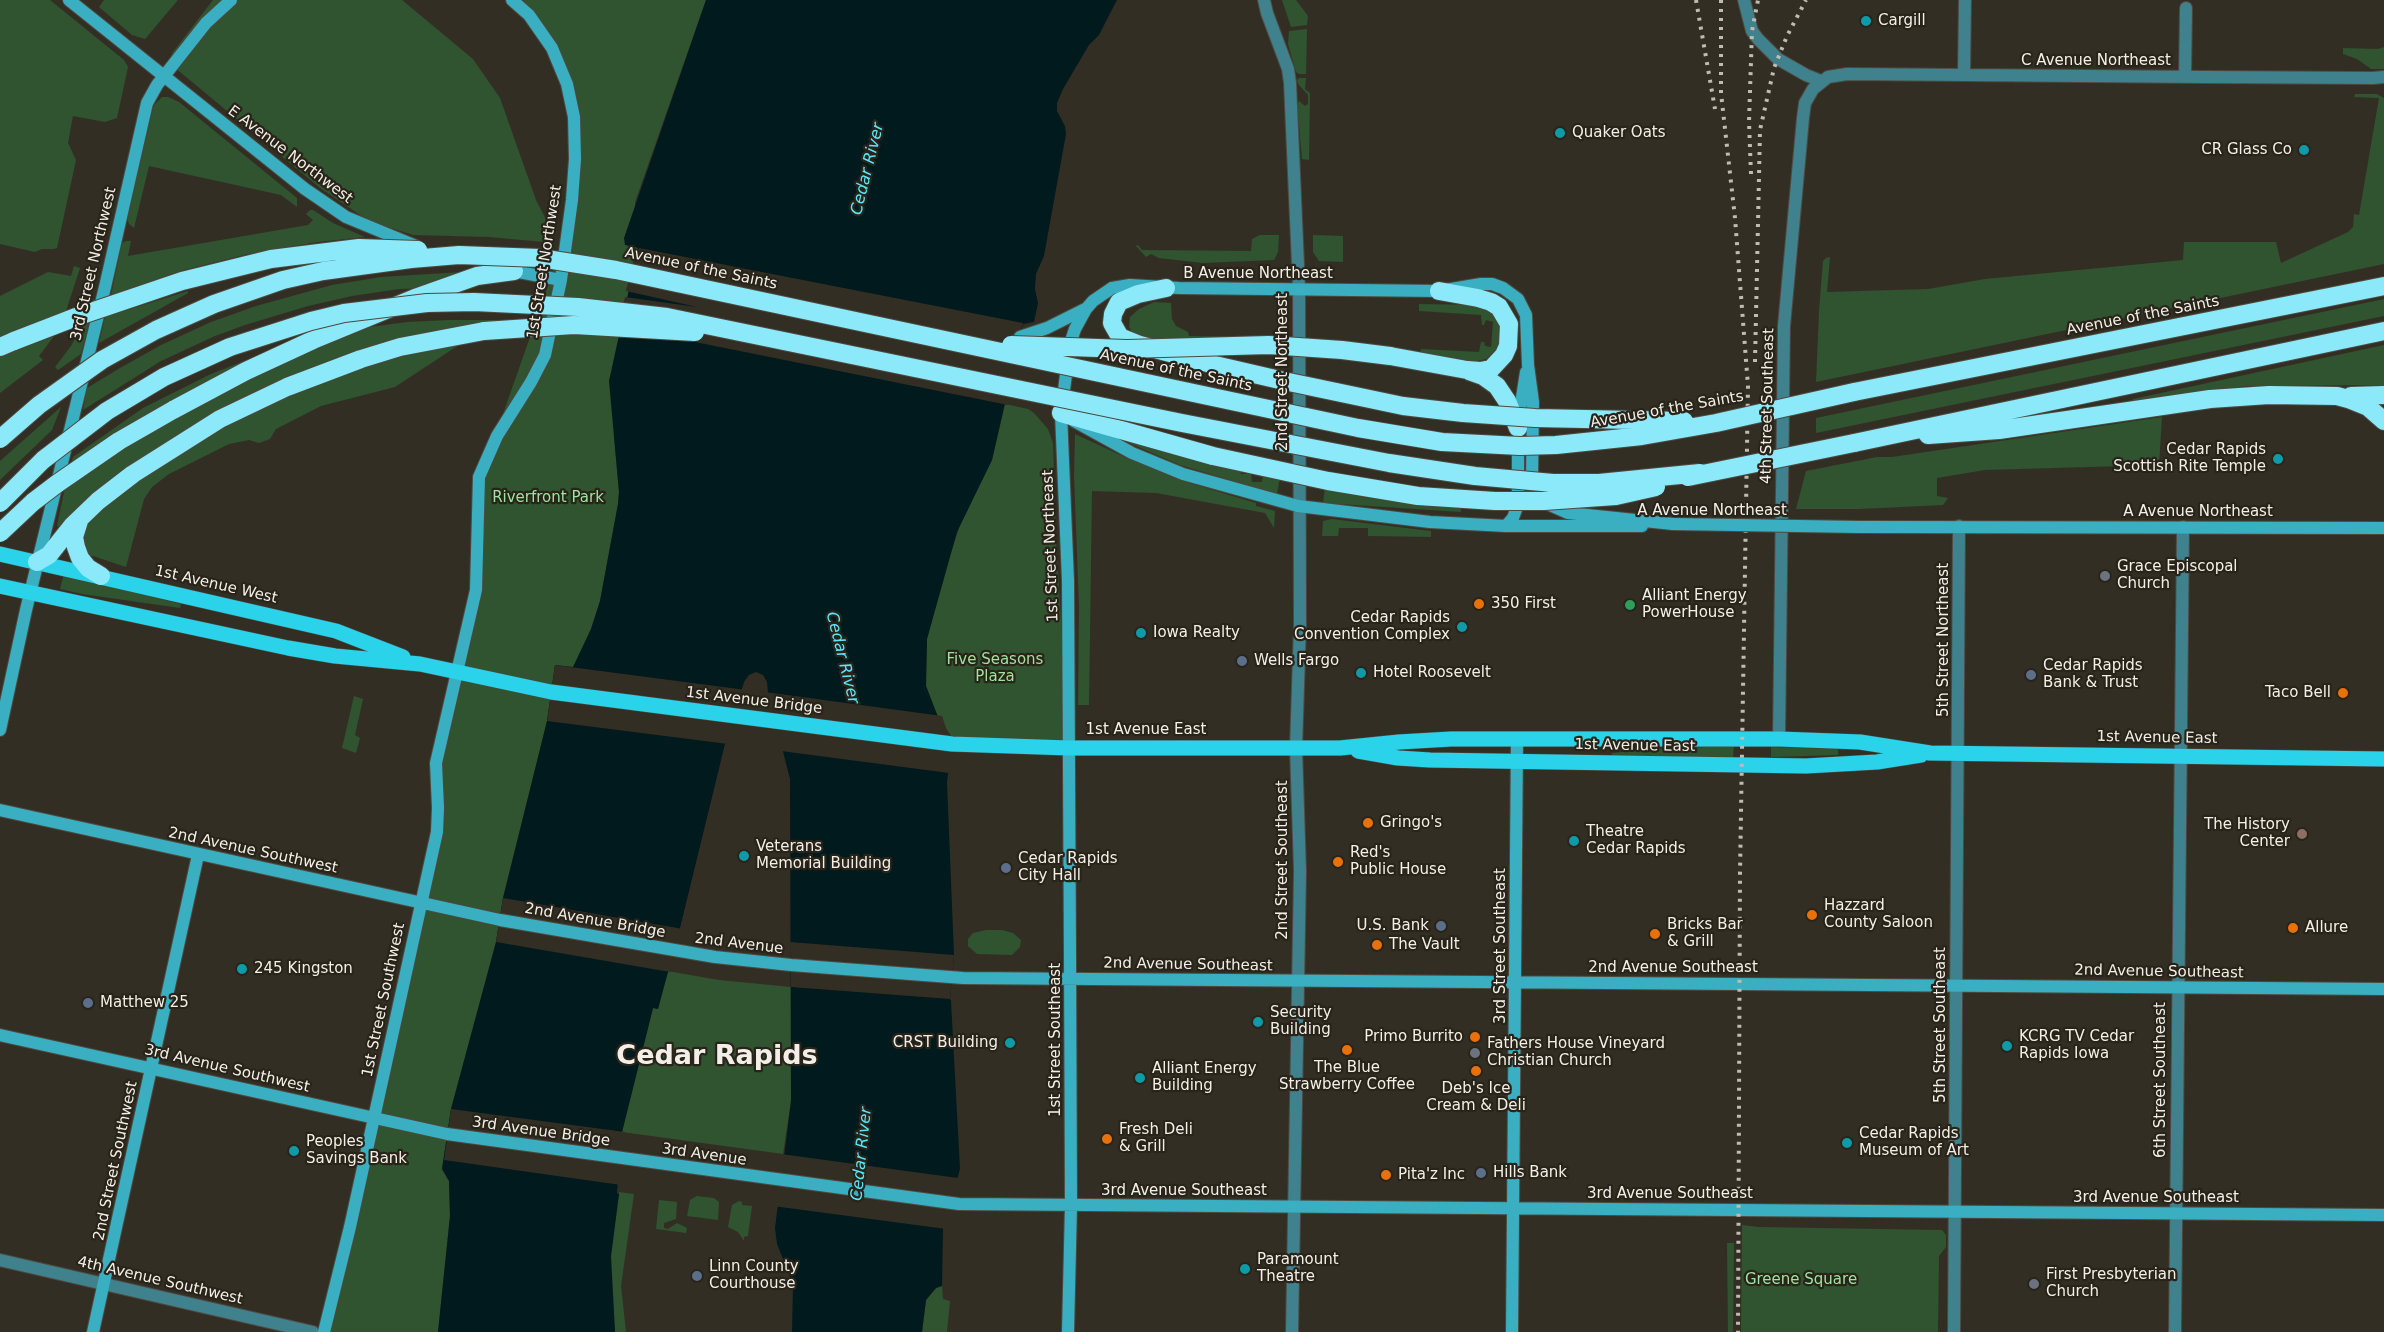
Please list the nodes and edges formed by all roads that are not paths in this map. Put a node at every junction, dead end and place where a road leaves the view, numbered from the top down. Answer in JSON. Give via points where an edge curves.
{"nodes":[{"id":1,"x":69,"y":0,"type":"edge"},
{"id":2,"x":231,"y":0,"type":"edge"},
{"id":3,"x":512,"y":0,"type":"edge"},
{"id":4,"x":1264,"y":0,"type":"edge"},
{"id":5,"x":1744,"y":0,"type":"edge"},
{"id":6,"x":1965,"y":0,"type":"edge"},
{"id":7,"x":2186,"y":8,"type":"dead end"},
{"id":8,"x":1964,"y":75,"type":"junction"},
{"id":9,"x":163,"y":77,"type":"junction"},
{"id":10,"x":2185,"y":77,"type":"junction"},
{"id":11,"x":2380,"y":80,"type":"edge"},
{"id":12,"x":1821,"y":81,"type":"junction"},
{"id":13,"x":459,"y":255,"type":"junction"},
{"id":14,"x":514,"y":271,"type":"junction"},
{"id":15,"x":561,"y":280,"type":"junction"},
{"id":16,"x":2384,"y":280,"type":"edge"},
{"id":17,"x":2384,"y":286,"type":"edge"},
{"id":18,"x":1166,"y":288,"type":"junction"},
{"id":19,"x":1299,"y":288,"type":"junction"},
{"id":20,"x":1439,"y":291,"type":"junction"},
{"id":21,"x":2328,"y":297,"type":"junction"},
{"id":22,"x":1086,"y":309,"type":"junction"},
{"id":23,"x":2384,"y":330,"type":"edge"},
{"id":24,"x":1020,"y":337,"type":"dead end"},
{"id":25,"x":780,"y":339,"type":"junction"},
{"id":26,"x":946,"y":340,"type":"junction"},
{"id":27,"x":7,"y":344,"type":"edge"},
{"id":28,"x":1070,"y":344,"type":"junction"},
{"id":29,"x":1215,"y":365,"type":"junction"},
{"id":30,"x":1528,"y":365,"type":"junction"},
{"id":31,"x":1467,"y":370,"type":"junction"},
{"id":32,"x":2384,"y":395,"type":"edge"},
{"id":33,"x":2337,"y":396,"type":"junction"},
{"id":34,"x":1061,"y":413,"type":"junction"},
{"id":35,"x":2384,"y":421,"type":"edge"},
{"id":36,"x":1716,"y":423,"type":"junction"},
{"id":37,"x":1518,"y":428,"type":"junction"},
{"id":38,"x":1875,"y":438,"type":"junction"},
{"id":39,"x":0,"y":439,"type":"edge"},
{"id":40,"x":1700,"y":473,"type":"junction"},
{"id":41,"x":0,"y":503,"type":"edge"},
{"id":42,"x":1298,"y":506,"type":"junction"},
{"id":43,"x":81,"y":516,"type":"junction"},
{"id":44,"x":1673,"y":524,"type":"junction"},
{"id":45,"x":1506,"y":526,"type":"junction"},
{"id":46,"x":1959,"y":526,"type":"junction"},
{"id":47,"x":2183,"y":527,"type":"junction"},
{"id":48,"x":2384,"y":528,"type":"edge"},
{"id":49,"x":0,"y":533,"type":"edge"},
{"id":50,"x":0,"y":554,"type":"edge"},
{"id":51,"x":37,"y":562,"type":"junction"},
{"id":52,"x":101,"y":576,"type":"junction"},
{"id":53,"x":0,"y":586,"type":"edge"},
{"id":54,"x":30,"y":592,"type":"junction"},
{"id":55,"x":420,"y":664,"type":"junction"},
{"id":56,"x":457,"y":672,"type":"junction"},
{"id":57,"x":551,"y":692,"type":"joint"},
{"id":58,"x":0,"y":730,"type":"edge"},
{"id":59,"x":1779,"y":739,"type":"junction"},
{"id":60,"x":1517,"y":740,"type":"junction"},
{"id":61,"x":952,"y":744,"type":"joint"},
{"id":62,"x":1069,"y":748,"type":"junction"},
{"id":63,"x":1296,"y":748,"type":"junction"},
{"id":64,"x":1340,"y":748,"type":"junction"},
{"id":65,"x":1930,"y":753,"type":"junction"},
{"id":66,"x":1959,"y":753,"type":"junction"},
{"id":67,"x":2179,"y":756,"type":"junction"},
{"id":68,"x":2384,"y":759,"type":"edge"},
{"id":69,"x":1517,"y":761,"type":"junction"},
{"id":70,"x":0,"y":810,"type":"edge"},
{"id":71,"x":198,"y":855,"type":"junction"},
{"id":72,"x":420,"y":903,"type":"junction"},
{"id":73,"x":500,"y":920,"type":"joint"},
{"id":74,"x":684,"y":952,"type":"joint"},
{"id":75,"x":958,"y":977,"type":"joint"},
{"id":76,"x":1070,"y":979,"type":"junction"},
{"id":77,"x":1298,"y":981,"type":"junction"},
{"id":78,"x":1516,"y":982,"type":"junction"},
{"id":79,"x":1955,"y":985,"type":"junction"},
{"id":80,"x":2177,"y":987,"type":"junction"},
{"id":81,"x":2384,"y":989,"type":"edge"},
{"id":82,"x":0,"y":1035,"type":"edge"},
{"id":83,"x":152,"y":1068,"type":"junction"},
{"id":84,"x":374,"y":1118,"type":"junction"},
{"id":85,"x":447,"y":1134,"type":"joint"},
{"id":86,"x":631,"y":1159,"type":"joint"},
{"id":87,"x":955,"y":1204,"type":"joint"},
{"id":88,"x":1071,"y":1205,"type":"junction"},
{"id":89,"x":1293,"y":1207,"type":"junction"},
{"id":90,"x":1514,"y":1208,"type":"junction"},
{"id":91,"x":1955,"y":1212,"type":"junction"},
{"id":92,"x":2176,"y":1214,"type":"junction"},
{"id":93,"x":2384,"y":1215,"type":"edge"},
{"id":94,"x":0,"y":1260,"type":"edge"},
{"id":95,"x":104,"y":1283,"type":"junction"},
{"id":96,"x":93,"y":1332,"type":"edge"},
{"id":97,"x":313,"y":1332,"type":"edge"},
{"id":98,"x":324,"y":1332,"type":"edge"},
{"id":99,"x":1068,"y":1332,"type":"edge"},
{"id":100,"x":1292,"y":1332,"type":"edge"},
{"id":101,"x":1512,"y":1332,"type":"edge"},
{"id":102,"x":1954,"y":1332,"type":"edge"},
{"id":103,"x":2175,"y":1332,"type":"edge"}],
"edges":[{"from":1,"to":9,"type":"main road","name":"E Avenue Northwest"},
{"from":2,"to":9,"type":"main road","name":"3rd Street Northwest","via":[[206,23]]},
{"from":3,"to":15,"type":"main road","name":"1st Street Northwest","via":[[529,15],[552,48],[567,84],[574,117],[573,190]]},
{"from":4,"to":19,"type":"street","name":"2nd Street Northeast","via":[[1289,77]]},
{"from":5,"to":12,"type":"street","via":[[1752,31],[1773,55]]},
{"from":6,"to":8,"type":"street"},
{"from":7,"to":10,"type":"street"},
{"from":8,"to":10,"type":"street","name":"C Avenue Northeast"},
{"from":8,"to":12,"type":"street","name":"C Avenue Northeast","via":[[1837,74]]},
{"from":9,"to":14,"type":"main road","name":"E Avenue Northwest","via":[[346,217],[412,245]]},
{"from":9,"to":51,"type":"main road","name":"3rd Street Northwest","via":[[147,103]]},
{"from":10,"to":11,"type":"street","name":"C Avenue Northeast"},
{"from":12,"to":59,"type":"street","name":"4th Street Southeast","via":[[1805,104],[1785,316]]},
{"from":13,"to":26,"type":"highway","name":"Avenue of the Saints","bridge":true,"via":[[540,258],[616,270]]},
{"from":13,"to":27,"type":"highway","bridge":true,"via":[[370,248],[270,259],[182,280]]},
{"from":13,"to":39,"type":"highway","name":"Avenue of the Saints","bridge":true,"via":[[323,271],[214,304],[102,360]]},
{"from":14,"to":15,"type":"main road","name":"E Avenue Northwest"},
{"from":14,"to":49,"type":"highway","bridge":true,"via":[[477,276],[415,298],[246,370],[119,441],[58,483]]},
{"from":15,"to":56,"type":"main road","name":"1st Street Northwest","via":[[544,355],[497,436],[479,477],[476,590]]},
{"from":16,"to":21,"type":"highway"},
{"from":17,"to":21,"type":"highway","name":"Avenue of the Saints"},
{"from":18,"to":19,"type":"main road","name":"B Avenue Northeast"},
{"from":18,"to":22,"type":"main road","name":"B Avenue Northeast","via":[[1120,286],[1104,293]]},
{"from":18,"to":29,"type":"highway","via":[[1119,302],[1113,314],[1115,330],[1120,337],[1133,342]]},
{"from":19,"to":20,"type":"main road","name":"B Avenue Northeast"},
{"from":19,"to":42,"type":"street","name":"2nd Street Northeast"},
{"from":20,"to":30,"type":"main road","name":"B Avenue Northeast","via":[[1492,284],[1511,293],[1526,315]]},
{"from":20,"to":31,"type":"highway","via":[[1491,302],[1509,324],[1508,346],[1498,363],[1491,369]]},
{"from":21,"to":36,"type":"highway","name":"Avenue of the Saints","bridge":true},
{"from":22,"to":24,"type":"main road","name":"B Avenue Northeast"},
{"from":22,"to":28,"type":"main road","name":"B Avenue Northeast"},
{"from":23,"to":38,"type":"highway"},
{"from":25,"to":40,"type":"highway","bridge":true,"via":[[1170,421],[1475,476],[1599,483]]},
{"from":25,"to":41,"type":"highway","bridge":true,"via":[[667,317],[546,304],[427,303],[344,313],[230,346],[164,376],[76,434]]},
{"from":25,"to":43,"type":"highway","bridge":true,"via":[[604,326],[539,326],[484,331],[400,347],[287,387],[220,419],[133,474]]},
{"from":26,"to":31,"type":"highway","bridge":true,"via":[[1093,349],[1269,345],[1390,356]]},
{"from":26,"to":36,"type":"highway","name":"Avenue of the Saints","bridge":true,"via":[[1358,428],[1442,442],[1556,445]]},
{"from":28,"to":29,"type":"highway"},
{"from":28,"to":34,"type":"main road","name":"1st Street Northeast"},
{"from":29,"to":36,"type":"highway","bridge":true,"via":[[1403,406],[1536,418]]},
{"from":30,"to":37,"type":"main road"},
{"from":30,"to":44,"type":"main road","via":[[1533,402],[1532,480],[1543,499],[1560,511],[1579,516]]},
{"from":31,"to":37,"type":"highway","via":[[1497,386]]},
{"from":32,"to":33,"type":"highway"},
{"from":33,"to":35,"type":"highway","via":[[2368,406]]},
{"from":33,"to":38,"type":"highway","via":[[2240,397],[1999,430]]},
{"from":34,"to":40,"type":"highway","bridge":true,"via":[[1213,456],[1392,493],[1495,501],[1616,496]]},
{"from":34,"to":42,"type":"main road","name":"A Avenue Northeast","via":[[1156,464]]},
{"from":34,"to":62,"type":"main road","name":"1st Street Northeast"},
{"from":37,"to":45,"type":"main road","via":[[1518,504]]},
{"from":38,"to":40,"type":"highway","bridge":true},
{"from":42,"to":45,"type":"main road","name":"A Avenue Northeast","via":[[1390,519]]},
{"from":42,"to":63,"type":"street","name":"2nd Street Northeast"},
{"from":43,"to":51,"type":"highway","via":[[52,552]]},
{"from":43,"to":52,"type":"highway","via":[[74,537],[76,547],[88,568]]},
{"from":44,"to":45,"type":"main road","name":"A Avenue Northeast"},
{"from":44,"to":46,"type":"main road","name":"A Avenue Northeast","bridge":true},
{"from":46,"to":47,"type":"main road","name":"A Avenue Northeast"},
{"from":46,"to":66,"type":"street","name":"5th Street Northeast"},
{"from":47,"to":48,"type":"main road","name":"A Avenue Northeast"},
{"from":47,"to":67,"type":"street","name":"6th Street Southeast"},
{"from":50,"to":51,"type":"main road","name":"1st Avenue West"},
{"from":51,"to":52,"type":"main road","name":"1st Avenue West"},
{"from":51,"to":54,"type":"main road","name":"3rd Street Northwest"},
{"from":52,"to":55,"type":"main road","name":"1st Avenue West","via":[[336,631]]},
{"from":53,"to":54,"type":"main road","name":"1st Avenue West"},
{"from":54,"to":55,"type":"main road","name":"1st Avenue West","via":[[288,648]]},
{"from":54,"to":58,"type":"main road","name":"3rd Street Northwest"},
{"from":55,"to":56,"type":"main road","name":"1st Avenue West"},
{"from":56,"to":57,"type":"main road","name":"1st Avenue West"},
{"from":56,"to":72,"type":"main road","name":"1st Street Southwest","via":[[436,763],[436,832]]},
{"from":57,"to":61,"type":"main road","name":"1st Avenue Bridge"},
{"from":59,"to":60,"type":"main road","name":"1st Avenue East"},
{"from":59,"to":65,"type":"main road","name":"1st Avenue East","via":[[1860,742]]},
{"from":60,"to":64,"type":"main road","name":"1st Avenue East","via":[[1426,740]]},
{"from":60,"to":69,"type":"main road","name":"3rd Street Southeast"},
{"from":61,"to":62,"type":"main road","name":"1st Avenue East"},
{"from":62,"to":63,"type":"main road","name":"1st Avenue East"},
{"from":62,"to":76,"type":"main road","name":"1st Street Southeast"},
{"from":63,"to":64,"type":"main road","name":"1st Avenue East"},
{"from":63,"to":77,"type":"street","name":"2nd Street Southeast"},
{"from":64,"to":69,"type":"main road","name":"1st Avenue East","via":[[1404,759]]},
{"from":65,"to":66,"type":"main road","name":"1st Avenue East"},
{"from":65,"to":69,"type":"main road","name":"1st Avenue East","via":[[1876,762],[1806,766]]},
{"from":66,"to":67,"type":"main road","name":"1st Avenue East"},
{"from":66,"to":79,"type":"street","name":"5th Street Southeast"},
{"from":67,"to":68,"type":"main road","name":"1st Avenue East"},
{"from":67,"to":80,"type":"street","name":"6th Street Southeast"},
{"from":69,"to":78,"type":"main road","name":"3rd Street Southeast"},
{"from":70,"to":71,"type":"main road","name":"2nd Avenue Southwest"},
{"from":71,"to":72,"type":"main road","name":"2nd Avenue Southwest"},
{"from":71,"to":83,"type":"main road","name":"2nd Street Southwest"},
{"from":72,"to":73,"type":"main road","name":"2nd Avenue Southwest"},
{"from":72,"to":84,"type":"main road","name":"1st Street Southwest"},
{"from":73,"to":74,"type":"main road","name":"2nd Avenue Bridge"},
{"from":74,"to":75,"type":"main road","name":"2nd Avenue","via":[[791,965]]},
{"from":75,"to":76,"type":"main road","name":"2nd Avenue Southeast"},
{"from":76,"to":77,"type":"main road","name":"2nd Avenue Southeast"},
{"from":76,"to":88,"type":"main road","name":"1st Street Southeast"},
{"from":77,"to":78,"type":"main road","name":"2nd Avenue Southeast"},
{"from":77,"to":89,"type":"street","name":"2nd Street Southeast"},
{"from":78,"to":79,"type":"main road","name":"2nd Avenue Southeast"},
{"from":78,"to":90,"type":"main road","name":"3rd Street Southeast"},
{"from":79,"to":80,"type":"main road","name":"2nd Avenue Southeast"},
{"from":79,"to":91,"type":"street","name":"5th Street Southeast"},
{"from":80,"to":81,"type":"main road","name":"2nd Avenue Southeast"},
{"from":80,"to":92,"type":"street","name":"6th Street Southeast"},
{"from":82,"to":83,"type":"main road","name":"3rd Avenue Southwest"},
{"from":83,"to":84,"type":"main road","name":"3rd Avenue Southwest"},
{"from":83,"to":95,"type":"main road","name":"2nd Street Southwest"},
{"from":84,"to":85,"type":"main road","name":"3rd Avenue Southwest"},
{"from":84,"to":98,"type":"main road","name":"1st Street Southwest"},
{"from":85,"to":86,"type":"main road","name":"3rd Avenue Bridge"},
{"from":86,"to":87,"type":"main road","name":"3rd Avenue"},
{"from":87,"to":88,"type":"main road","name":"3rd Avenue Southeast"},
{"from":88,"to":89,"type":"main road","name":"3rd Avenue Southeast"},
{"from":88,"to":99,"type":"main road","name":"1st Street Southeast"},
{"from":89,"to":90,"type":"main road","name":"3rd Avenue Southeast"},
{"from":89,"to":100,"type":"street","name":"2nd Street Southeast"},
{"from":90,"to":91,"type":"main road","name":"3rd Avenue Southeast"},
{"from":90,"to":101,"type":"main road","name":"3rd Street Southeast"},
{"from":91,"to":92,"type":"main road","name":"3rd Avenue Southeast"},
{"from":91,"to":102,"type":"street","name":"5th Street Southeast"},
{"from":92,"to":93,"type":"main road","name":"3rd Avenue Southeast"},
{"from":92,"to":103,"type":"street","name":"6th Street Southeast"},
{"from":94,"to":95,"type":"street","name":"4th Avenue Southwest"},
{"from":95,"to":96,"type":"main road","name":"2nd Street Southwest"},
{"from":95,"to":97,"type":"street","name":"4th Avenue Southwest"}]}
